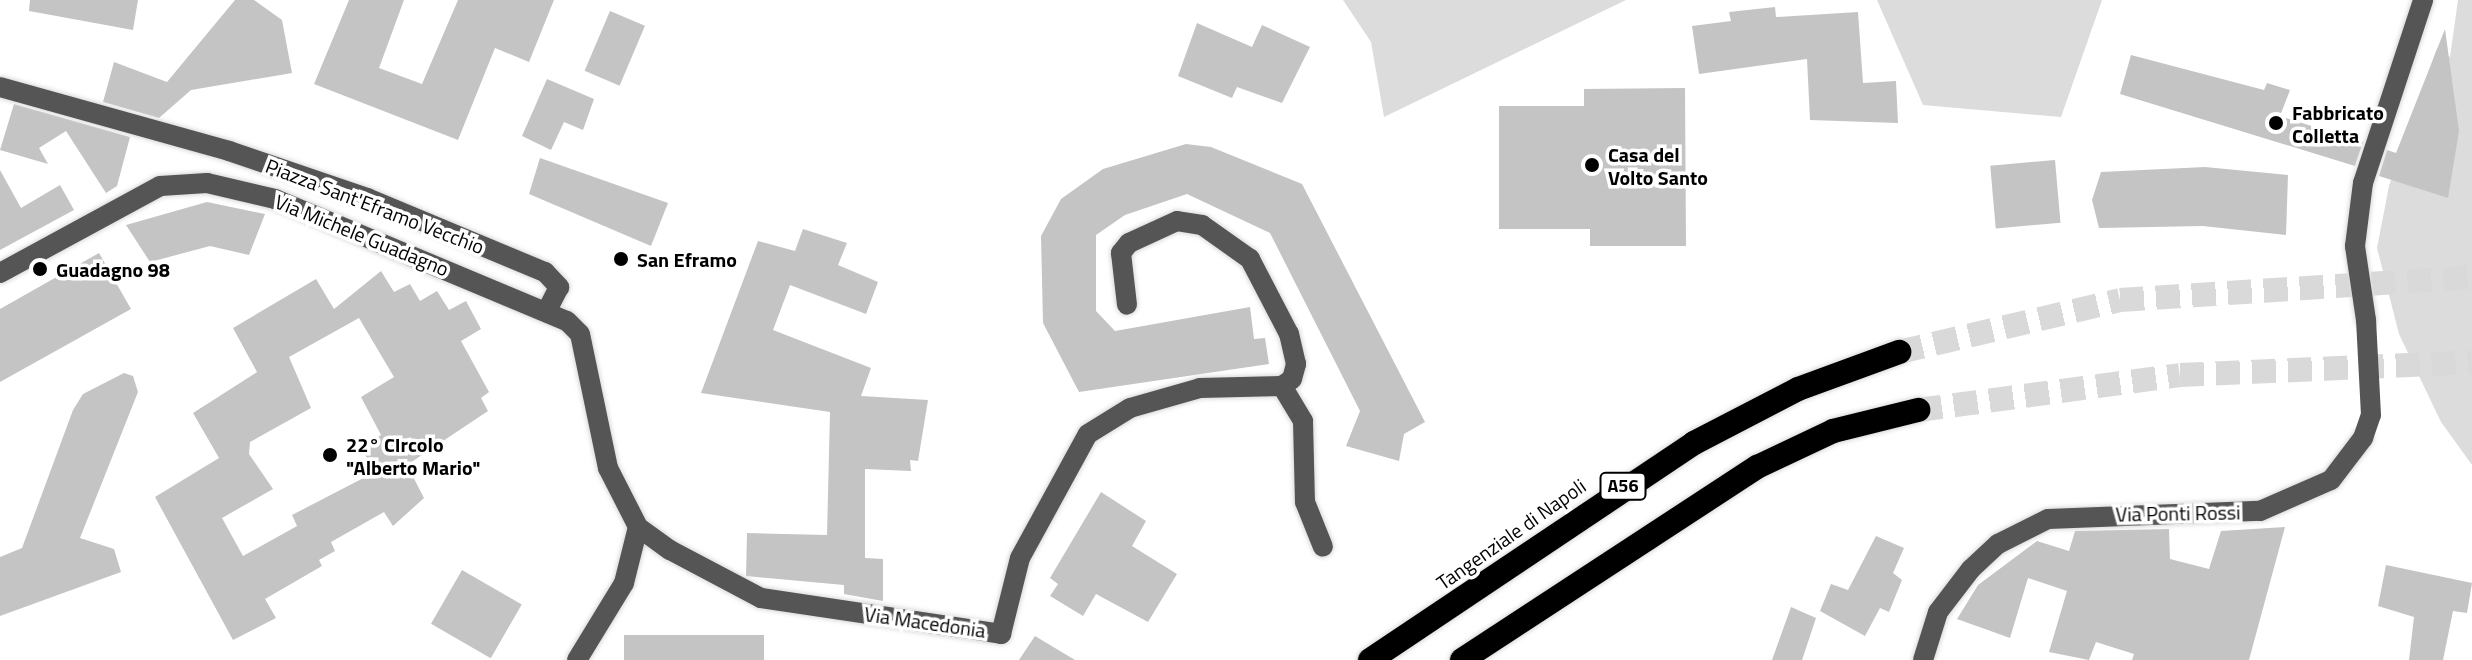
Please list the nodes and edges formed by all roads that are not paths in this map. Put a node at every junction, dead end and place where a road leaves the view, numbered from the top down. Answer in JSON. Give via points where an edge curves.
{"nodes":[{"id":1,"x":2423,"y":0,"type":"edge"},
{"id":2,"x":0,"y":87,"type":"edge"},
{"id":3,"x":0,"y":273,"type":"edge"},
{"id":4,"x":1127,"y":305,"type":"dead end"},
{"id":5,"x":548,"y":309,"type":"junction"},
{"id":6,"x":1899,"y":352,"type":"tunnel mouth"},
{"id":7,"x":1282,"y":386,"type":"junction"},
{"id":8,"x":1918,"y":410,"type":"tunnel mouth"},
{"id":9,"x":638,"y":527,"type":"junction"},
{"id":10,"x":1323,"y":547,"type":"dead end"},
{"id":11,"x":577,"y":660,"type":"edge"},
{"id":12,"x":1370,"y":660,"type":"edge"},
{"id":13,"x":1462,"y":660,"type":"edge"},
{"id":14,"x":1923,"y":660,"type":"edge"}],
"edges":[{"from":1,"to":14,"type":"street","name":"Via Ponti Rossi","bridge":true,"via":[[2363,183],[2355,246],[2371,400],[2363,438],[2331,480],[2260,511],[2048,519],[1998,544],[1938,612]]},
{"from":2,"to":5,"type":"street","name":"Piazza Sant'Eframo Vecchio","via":[[367,198],[545,272],[559,287]]},
{"from":3,"to":5,"type":"street","name":"Via Michele Guadagno","via":[[160,186],[207,183],[275,199]]},
{"from":4,"to":7,"type":"street","via":[[1121,253],[1129,243],[1177,221],[1202,225],[1250,259],[1289,334],[1296,364]]},
{"from":5,"to":9,"type":"street","via":[[580,334],[608,468]]},
{"from":6,"to":12,"type":"highway","name":"Tangenziale di Napoli","number":"A56","via":[[1798,389],[1694,443]]},
{"from":7,"to":9,"type":"street","name":"Via Macedonia","via":[[1200,388],[1130,408],[1088,434],[1020,558],[1001,634],[761,598]]},
{"from":7,"to":10,"type":"street","via":[[1303,421],[1305,502]]},
{"from":8,"to":13,"type":"highway","number":"A56","via":[[1833,431],[1757,467]]},
{"from":9,"to":11,"type":"street","via":[[624,583]]}]}
